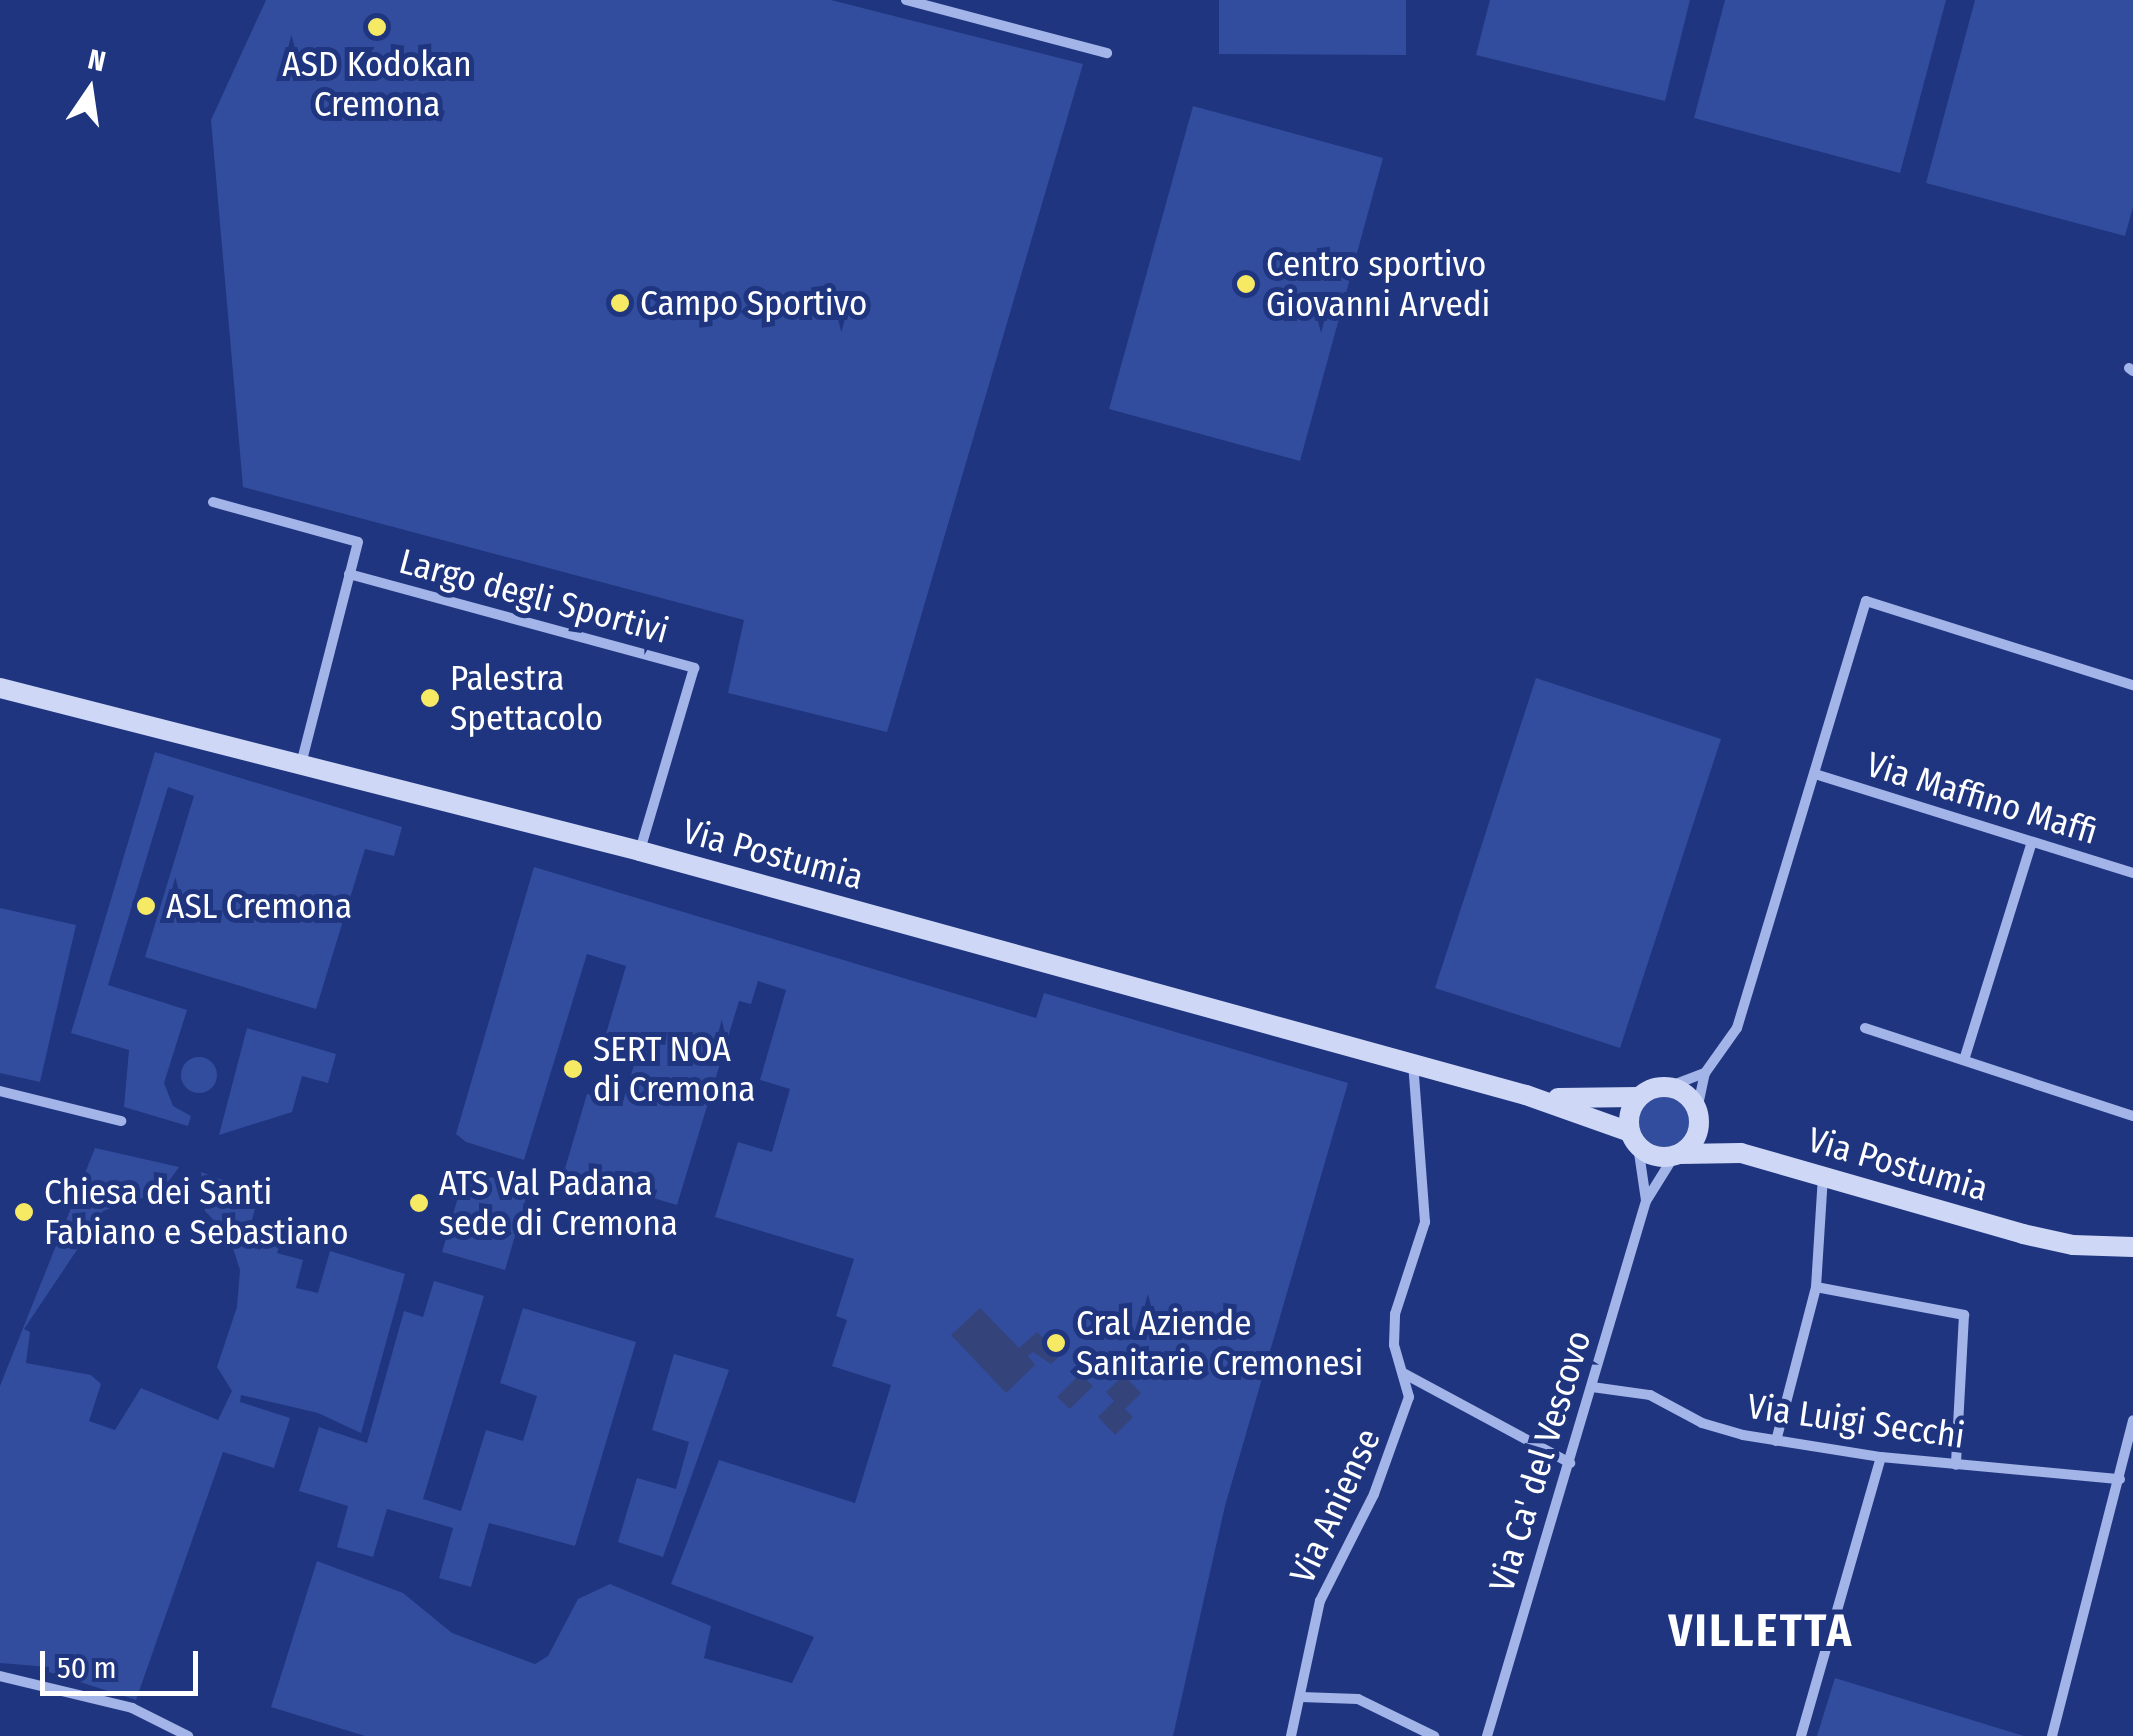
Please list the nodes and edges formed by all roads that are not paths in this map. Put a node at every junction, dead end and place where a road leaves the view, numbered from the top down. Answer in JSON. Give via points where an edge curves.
{"nodes":[{"id":1,"x":906,"y":0,"type":"edge"},
{"id":2,"x":1107,"y":53,"type":"dead end"},
{"id":3,"x":213,"y":502,"type":"dead end"},
{"id":4,"x":349,"y":574,"type":"junction"},
{"id":5,"x":2133,"y":685,"type":"edge"},
{"id":6,"x":0,"y":688,"type":"edge"},
{"id":7,"x":302,"y":760,"type":"junction"},
{"id":8,"x":1815,"y":774,"type":"junction"},
{"id":9,"x":2032,"y":842,"type":"junction"},
{"id":10,"x":640,"y":851,"type":"junction"},
{"id":11,"x":2133,"y":873,"type":"edge"},
{"id":12,"x":1865,"y":1028,"type":"dead end"},
{"id":13,"x":1964,"y":1060,"type":"junction"},
{"id":14,"x":1412,"y":1064,"type":"junction"},
{"id":15,"x":1704,"y":1073,"type":"junction"},
{"id":16,"x":1668,"y":1087,"type":"junction"},
{"id":17,"x":0,"y":1091,"type":"edge"},
{"id":18,"x":1526,"y":1096,"type":"junction"},
{"id":19,"x":1639,"y":1097,"type":"junction"},
{"id":20,"x":1698,"y":1115,"type":"junction"},
{"id":21,"x":2133,"y":1116,"type":"edge"},
{"id":22,"x":121,"y":1121,"type":"dead end"},
{"id":23,"x":1634,"y":1139,"type":"junction"},
{"id":24,"x":1740,"y":1153,"type":"junction"},
{"id":25,"x":1677,"y":1155,"type":"junction"},
{"id":26,"x":1823,"y":1176,"type":"junction"},
{"id":27,"x":1646,"y":1202,"type":"junction"},
{"id":28,"x":2133,"y":1247,"type":"edge"},
{"id":29,"x":2097,"y":1248,"type":"junction"},
{"id":30,"x":2133,"y":1264,"type":"edge"},
{"id":31,"x":1816,"y":1287,"type":"junction"},
{"id":32,"x":1404,"y":1372,"type":"junction"},
{"id":33,"x":1592,"y":1387,"type":"junction"},
{"id":34,"x":2132,"y":1429,"type":"edge"},
{"id":35,"x":1776,"y":1440,"type":"junction"},
{"id":36,"x":1881,"y":1457,"type":"junction"},
{"id":37,"x":1570,"y":1463,"type":"junction"},
{"id":38,"x":1956,"y":1465,"type":"junction"},
{"id":39,"x":2120,"y":1479,"type":"junction"},
{"id":40,"x":0,"y":1676,"type":"edge"},
{"id":41,"x":1301,"y":1697,"type":"junction"},
{"id":42,"x":188,"y":1736,"type":"edge"},
{"id":43,"x":1290,"y":1736,"type":"edge"},
{"id":44,"x":1434,"y":1736,"type":"edge"},
{"id":45,"x":1487,"y":1736,"type":"edge"},
{"id":46,"x":1801,"y":1736,"type":"edge"},
{"id":47,"x":2052,"y":1736,"type":"edge"}],
"edges":[{"from":1,"to":2,"type":"street"},
{"from":3,"to":4,"type":"street","name":"Largo degli Sportivi","via":[[358,542]]},
{"from":4,"to":7,"type":"street","name":"Largo degli Sportivi"},
{"from":4,"to":10,"type":"street","name":"Largo degli Sportivi","via":[[694,668]]},
{"from":5,"to":8,"type":"street","name":"Via Maffino Maffi","via":[[1866,601]]},
{"from":6,"to":7,"type":"street","name":"Via Postumia"},
{"from":7,"to":10,"type":"street","name":"Via Postumia"},
{"from":8,"to":9,"type":"street","name":"Via Maffino Maffi"},
{"from":8,"to":15,"type":"street","name":"Via Maffino Maffi","via":[[1737,1028]]},
{"from":9,"to":11,"type":"street","name":"Via Maffino Maffi"},
{"from":9,"to":13,"type":"street"},
{"from":10,"to":14,"type":"street","name":"Via Postumia"},
{"from":12,"to":13,"type":"street"},
{"from":13,"to":21,"type":"street"},
{"from":14,"to":18,"type":"street","name":"Via Postumia"},
{"from":14,"to":32,"type":"street","name":"Via Aniense","via":[[1425,1222],[1394,1314]]},
{"from":15,"to":16,"type":"street"},
{"from":15,"to":20,"type":"street","name":"Via Maffino Maffi"},
{"from":16,"to":19,"type":"street","name":"Via Postumia"},
{"from":16,"to":20,"type":"street","via":[[1686,1094]]},
{"from":17,"to":22,"type":"street"},
{"from":18,"to":19,"type":"street","name":"Via Postumia","via":[[1595,1102]]},
{"from":18,"to":23,"type":"street","name":"Via Postumia"},
{"from":19,"to":23,"type":"street","via":[[1630,1114]]},
{"from":20,"to":24,"type":"street"},
{"from":20,"to":25,"type":"street","via":[[1695,1140]]},
{"from":23,"to":25,"type":"street","name":"Via Postumia","via":[[1654,1156]]},
{"from":23,"to":27,"type":"street","name":"Via Ca' del Vescovo"},
{"from":24,"to":25,"type":"street","name":"Via Postumia"},
{"from":24,"to":26,"type":"street","name":"Via Postumia"},
{"from":25,"to":27,"type":"street","name":"Via Ca' del Vescovo"},
{"from":26,"to":29,"type":"street","name":"Via Postumia","via":[[2024,1234]]},
{"from":26,"to":31,"type":"street"},
{"from":27,"to":33,"type":"street","name":"Via Ca' del Vescovo"},
{"from":28,"to":29,"type":"street","name":"Via Postumia"},
{"from":29,"to":30,"type":"street","name":"Via Postumia"},
{"from":31,"to":35,"type":"street"},
{"from":31,"to":38,"type":"street","via":[[1964,1315]]},
{"from":32,"to":37,"type":"street"},
{"from":32,"to":41,"type":"street","name":"Via Aniense","via":[[1410,1397],[1402,1428],[1320,1600]]},
{"from":33,"to":35,"type":"street","name":"Via Luigi Secchi","via":[[1650,1395],[1702,1424]]},
{"from":33,"to":37,"type":"street","name":"Via Ca' del Vescovo"},
{"from":34,"to":39,"type":"street"},
{"from":35,"to":36,"type":"street","name":"Via Luigi Secchi"},
{"from":36,"to":38,"type":"street","name":"Via Luigi Secchi"},
{"from":36,"to":46,"type":"street"},
{"from":37,"to":45,"type":"street","name":"Via Ca' del Vescovo"},
{"from":38,"to":39,"type":"street","name":"Via Luigi Secchi"},
{"from":39,"to":47,"type":"street"},
{"from":40,"to":42,"type":"street","via":[[132,1708]]},
{"from":41,"to":43,"type":"street","name":"Via Aniense"},
{"from":41,"to":44,"type":"street","via":[[1358,1699]]}]}
